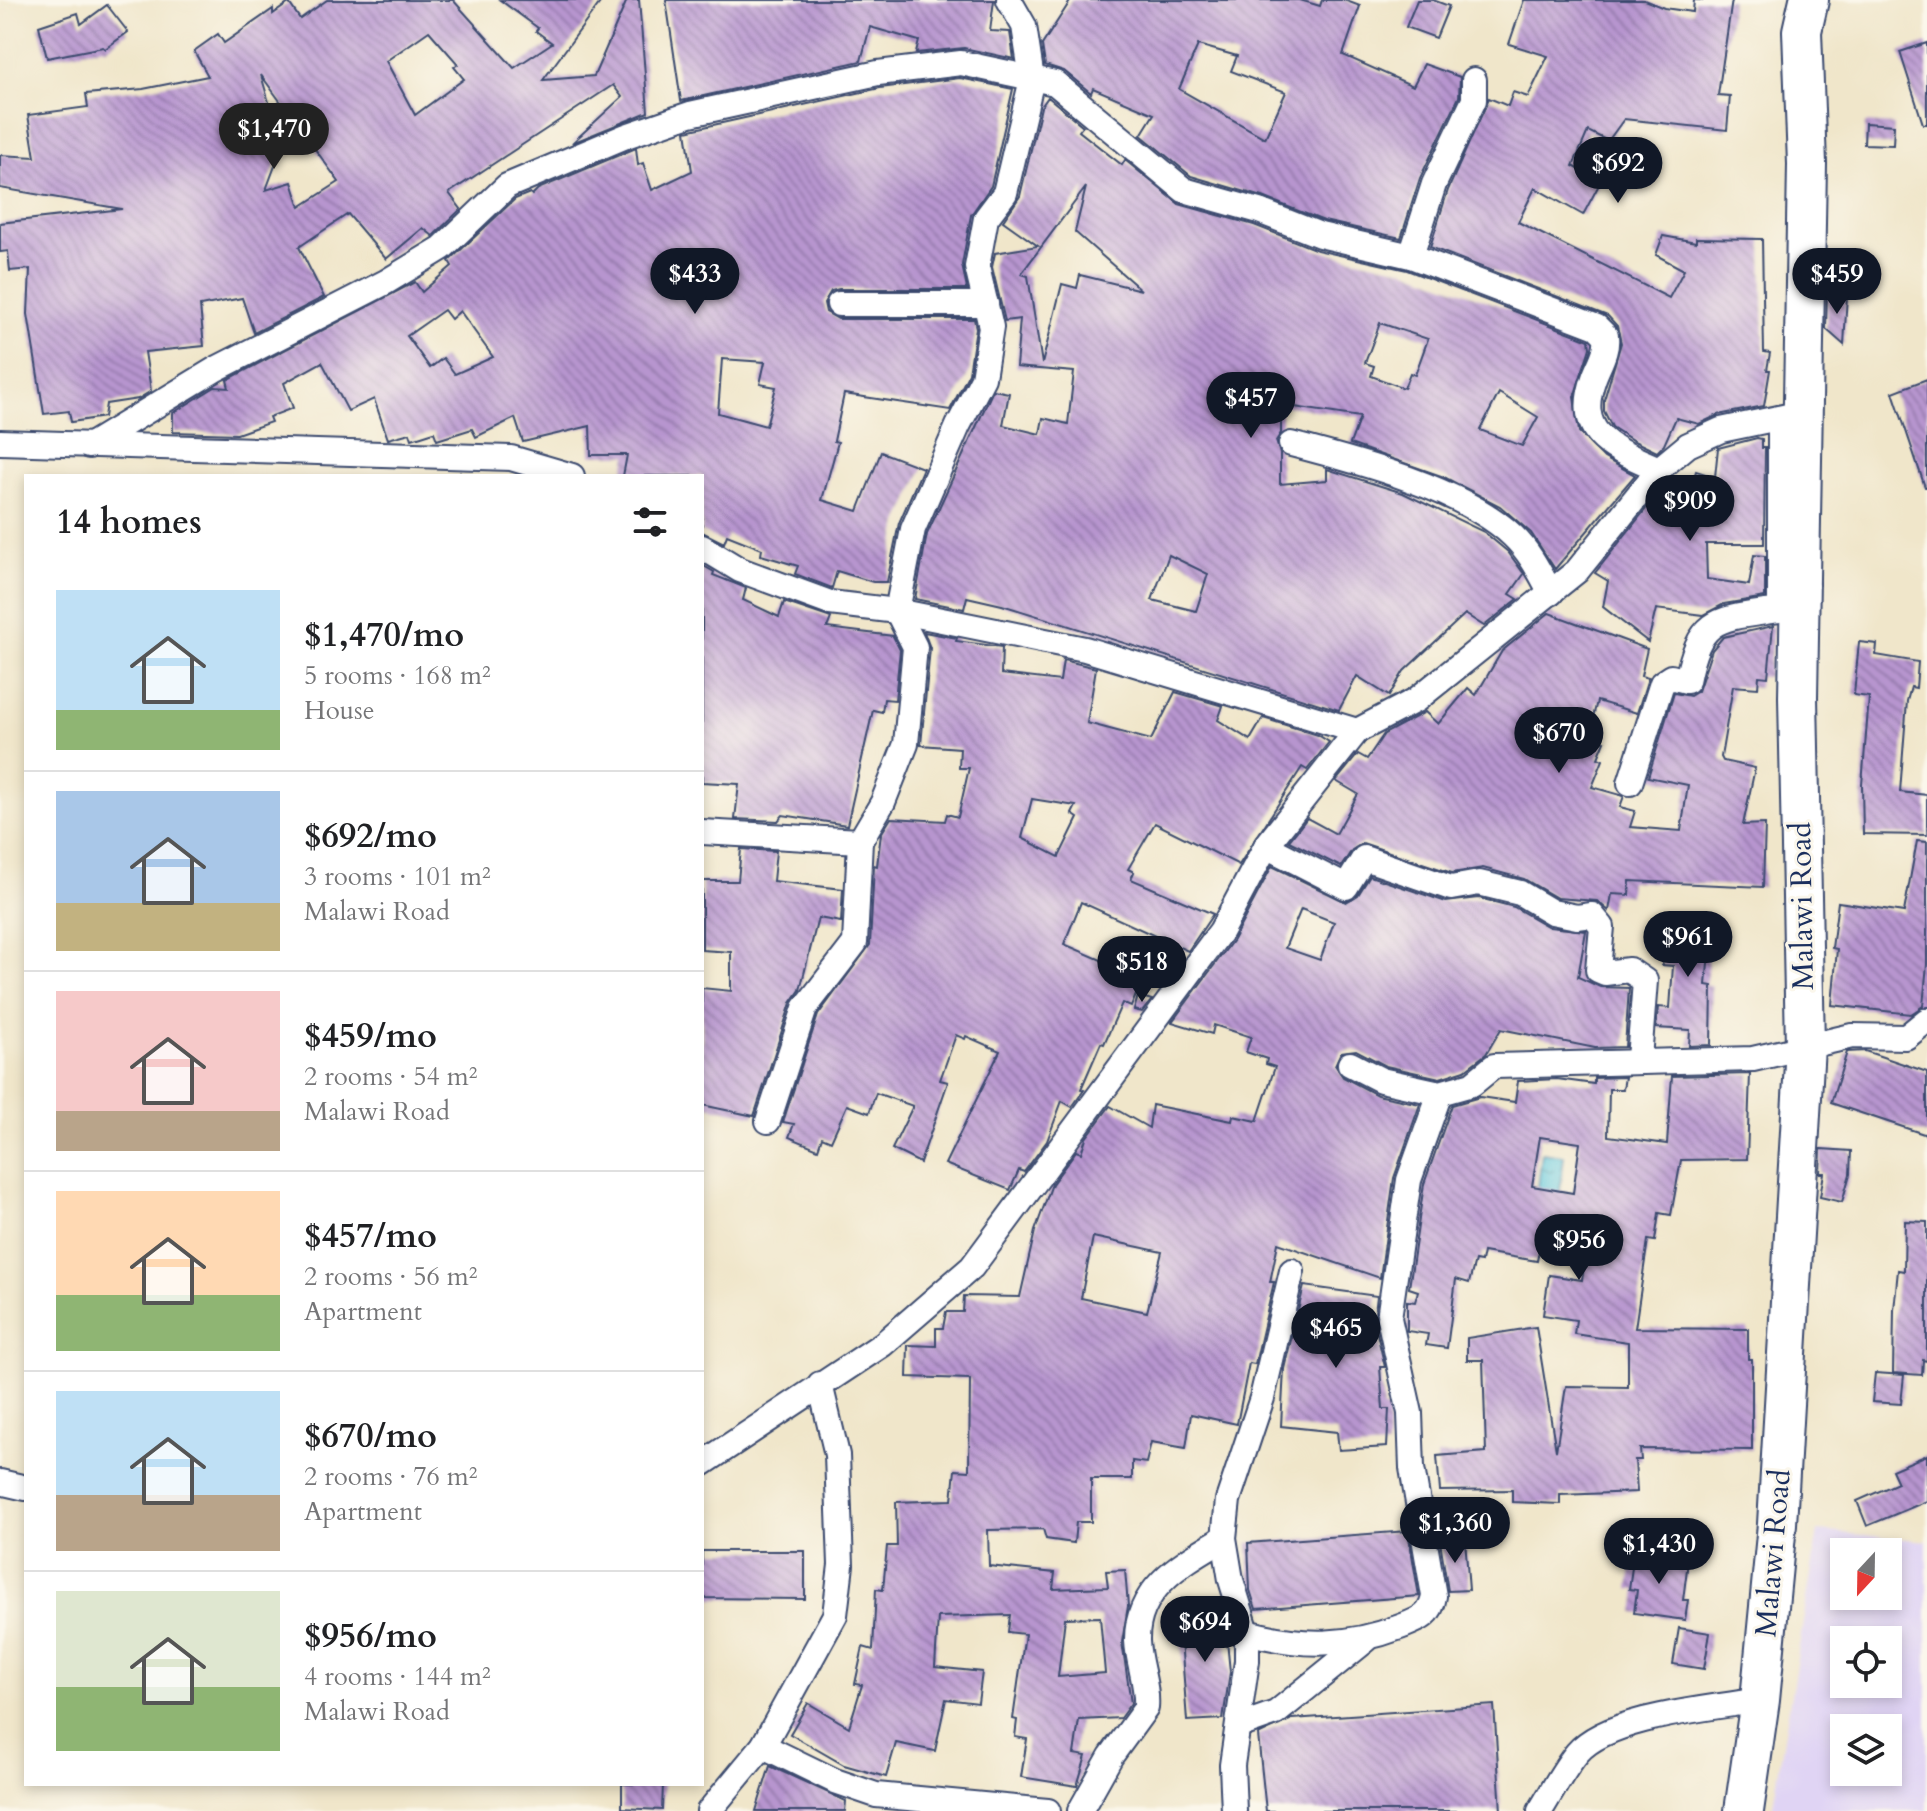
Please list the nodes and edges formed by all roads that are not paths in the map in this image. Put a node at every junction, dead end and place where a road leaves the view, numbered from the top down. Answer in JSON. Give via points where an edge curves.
{"nodes":[{"id":1,"x":1009,"y":0,"type":"edge"},
{"id":2,"x":1809,"y":0,"type":"edge"},
{"id":3,"x":1032,"y":79,"type":"junction"},
{"id":4,"x":1474,"y":80,"type":"dead end"},
{"id":5,"x":1411,"y":256,"type":"junction"},
{"id":6,"x":839,"y":304,"type":"dead end"},
{"id":7,"x":986,"y":304,"type":"junction"},
{"id":8,"x":1791,"y":416,"type":"junction"},
{"id":9,"x":0,"y":442,"type":"edge"},
{"id":10,"x":1291,"y":444,"type":"dead end"},
{"id":11,"x":89,"y":446,"type":"junction"},
{"id":12,"x":1659,"y":469,"type":"junction"},
{"id":13,"x":565,"y":474,"type":"edge"},
{"id":14,"x":704,"y":548,"type":"edge"},
{"id":15,"x":1551,"y":593,"type":"junction"},
{"id":16,"x":897,"y":611,"type":"junction"},
{"id":17,"x":1357,"y":731,"type":"junction"},
{"id":18,"x":1630,"y":783,"type":"dead end"},
{"id":19,"x":704,"y":832,"type":"edge"},
{"id":20,"x":860,"y":841,"type":"junction"},
{"id":21,"x":1266,"y":846,"type":"junction"},
{"id":22,"x":1927,"y":1020,"type":"edge"},
{"id":23,"x":1805,"y":1046,"type":"junction"},
{"id":24,"x":1639,"y":1059,"type":"junction"},
{"id":25,"x":1350,"y":1064,"type":"dead end"},
{"id":26,"x":1440,"y":1093,"type":"junction"},
{"id":27,"x":768,"y":1121,"type":"dead end"},
{"id":28,"x":1292,"y":1271,"type":"dead end"},
{"id":29,"x":820,"y":1384,"type":"junction"},
{"id":30,"x":704,"y":1463,"type":"edge"},
{"id":31,"x":0,"y":1482,"type":"edge"},
{"id":32,"x":24,"y":1488,"type":"edge"},
{"id":33,"x":1224,"y":1538,"type":"junction"},
{"id":34,"x":1247,"y":1632,"type":"junction"},
{"id":35,"x":1366,"y":1640,"type":"junction"},
{"id":36,"x":1760,"y":1700,"type":"junction"},
{"id":37,"x":1239,"y":1726,"type":"junction"},
{"id":38,"x":763,"y":1746,"type":"junction"},
{"id":39,"x":709,"y":1811,"type":"edge"},
{"id":40,"x":1048,"y":1811,"type":"edge"},
{"id":41,"x":1080,"y":1811,"type":"edge"},
{"id":42,"x":1234,"y":1811,"type":"edge"},
{"id":43,"x":1540,"y":1811,"type":"edge"},
{"id":44,"x":1744,"y":1811,"type":"edge"}],
"edges":[{"from":1,"to":3,"type":"street","via":[[1024,26]]},
{"from":2,"to":8,"type":"main road","name":"Malawi Road","via":[[1802,31],[1807,164]]},
{"from":3,"to":5,"type":"street","via":[[1055,83],[1184,190],[1320,235]]},
{"from":3,"to":7,"type":"street","via":[[1005,193],[986,218],[977,267]]},
{"from":3,"to":11,"type":"street","via":[[961,63],[878,73],[690,114],[626,136],[507,186],[442,248],[216,369]]},
{"from":4,"to":5,"type":"street","via":[[1474,100],[1434,184]]},
{"from":5,"to":12,"type":"street","via":[[1597,327],[1606,336],[1607,347],[1591,386],[1588,417],[1597,435],[1616,450]]},
{"from":6,"to":7,"type":"street"},
{"from":7,"to":16,"type":"street","via":[[991,327],[983,378],[913,529]]},
{"from":8,"to":12,"type":"street","via":[[1721,430],[1688,445]]},
{"from":8,"to":18,"type":"street","via":[[1780,610],[1721,621],[1699,637],[1687,681],[1671,677],[1662,683]]},
{"from":8,"to":23,"type":"main road","name":"Malawi Road"},
{"from":9,"to":11,"type":"street"},
{"from":10,"to":15,"type":"street","via":[[1383,468],[1483,514],[1528,552]]},
{"from":11,"to":13,"type":"street","via":[[511,458]]},
{"from":12,"to":15,"type":"street","via":[[1577,571]]},
{"from":14,"to":16,"type":"street","via":[[740,570],[830,603]]},
{"from":15,"to":17,"type":"street","via":[[1416,700]]},
{"from":16,"to":17,"type":"street","via":[[1085,649]]},
{"from":16,"to":20,"type":"street","via":[[915,647],[906,744],[883,802]]},
{"from":17,"to":21,"type":"street"},
{"from":19,"to":20,"type":"street"},
{"from":20,"to":27,"type":"street","via":[[855,943],[805,1008]]},
{"from":21,"to":24,"type":"street","via":[[1346,887],[1364,858],[1451,888],[1479,883],[1520,893],[1552,912],[1592,915],[1602,927],[1598,970],[1629,970],[1645,981]]},
{"from":21,"to":29,"type":"street","via":[[1221,931],[972,1267],[883,1344]]},
{"from":22,"to":23,"type":"street","via":[[1906,1037],[1852,1036]]},
{"from":23,"to":24,"type":"street","via":[[1753,1059]]},
{"from":23,"to":36,"type":"main road","name":"Malawi Road","via":[[1785,1412]]},
{"from":24,"to":26,"type":"street","via":[[1494,1066],[1472,1084]]},
{"from":25,"to":26,"type":"street","via":[[1381,1080]]},
{"from":26,"to":35,"type":"street","via":[[1409,1180],[1389,1318],[1410,1413],[1412,1468],[1434,1596],[1432,1609],[1423,1618]]},
{"from":28,"to":33,"type":"street","via":[[1262,1398],[1228,1500]]},
{"from":29,"to":30,"type":"street"},
{"from":29,"to":38,"type":"street","via":[[837,1455],[841,1565],[835,1615]]},
{"from":31,"to":32,"type":"street"},
{"from":33,"to":34,"type":"street"},
{"from":33,"to":41,"type":"street","via":[[1176,1567],[1148,1597],[1137,1640],[1146,1708]]},
{"from":34,"to":35,"type":"street","via":[[1285,1643]]},
{"from":34,"to":37,"type":"street"},
{"from":35,"to":37,"type":"street","via":[[1276,1713]]},
{"from":36,"to":43,"type":"street","via":[[1634,1724],[1595,1738],[1578,1752]]},
{"from":36,"to":44,"type":"main road","name":"Malawi Road"},
{"from":37,"to":42,"type":"street","via":[[1232,1765]]},
{"from":38,"to":39,"type":"street"},
{"from":38,"to":40,"type":"street","via":[[876,1795]]}]}
